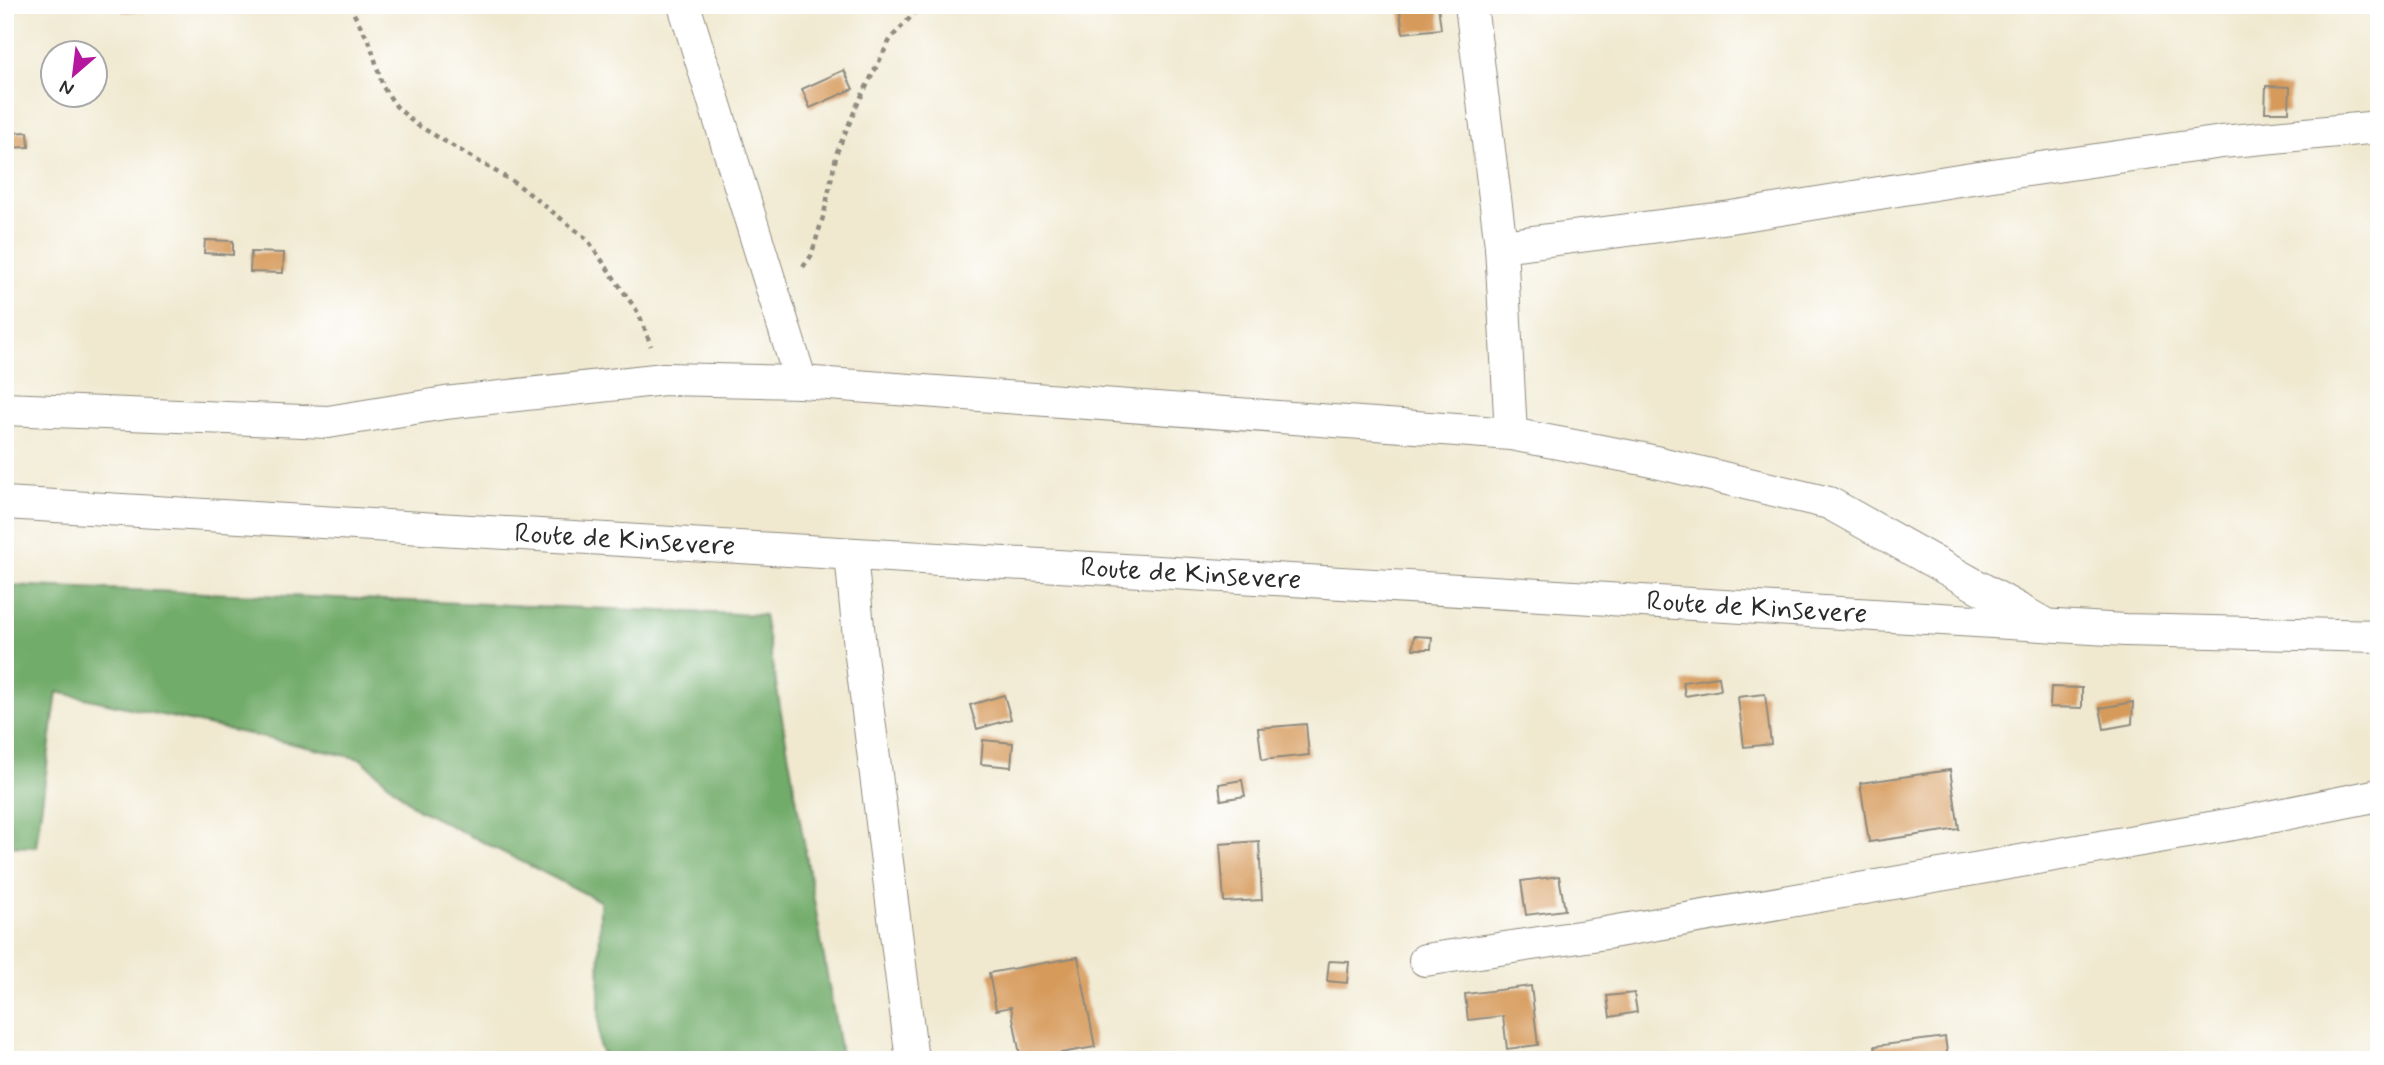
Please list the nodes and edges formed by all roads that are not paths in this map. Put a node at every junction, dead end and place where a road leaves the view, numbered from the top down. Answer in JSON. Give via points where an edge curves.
{"nodes":[{"id":1,"x":684,"y":5,"type":"edge"},
{"id":2,"x":1471,"y":5,"type":"edge"},
{"id":3,"x":2379,"y":127,"type":"edge"},
{"id":4,"x":1501,"y":246,"type":"junction"},
{"id":5,"x":802,"y":382,"type":"junction"},
{"id":6,"x":5,"y":409,"type":"edge"},
{"id":7,"x":1511,"y":434,"type":"junction"},
{"id":8,"x":5,"y":503,"type":"edge"},
{"id":9,"x":851,"y":554,"type":"junction"},
{"id":10,"x":2048,"y":626,"type":"junction"},
{"id":11,"x":2379,"y":636,"type":"edge"},
{"id":12,"x":2379,"y":795,"type":"edge"},
{"id":13,"x":1425,"y":960,"type":"dead end"},
{"id":14,"x":912,"y":1060,"type":"edge"}],
"edges":[{"from":1,"to":5,"type":"street"},
{"from":2,"to":4,"type":"street"},
{"from":3,"to":4,"type":"street","via":[[2222,142],[1731,217]]},
{"from":4,"to":7,"type":"street"},
{"from":5,"to":6,"type":"street","via":[[664,379],[444,403],[328,422]]},
{"from":5,"to":7,"type":"street"},
{"from":7,"to":10,"type":"street","via":[[1829,503]]},
{"from":8,"to":9,"type":"street","name":"Route de Kinsevere"},
{"from":9,"to":10,"type":"street","name":"Route de Kinsevere"},
{"from":9,"to":14,"type":"street"},
{"from":10,"to":11,"type":"street","name":"Route de Kinsevere"},
{"from":12,"to":13,"type":"street","via":[[1606,933]]}]}
